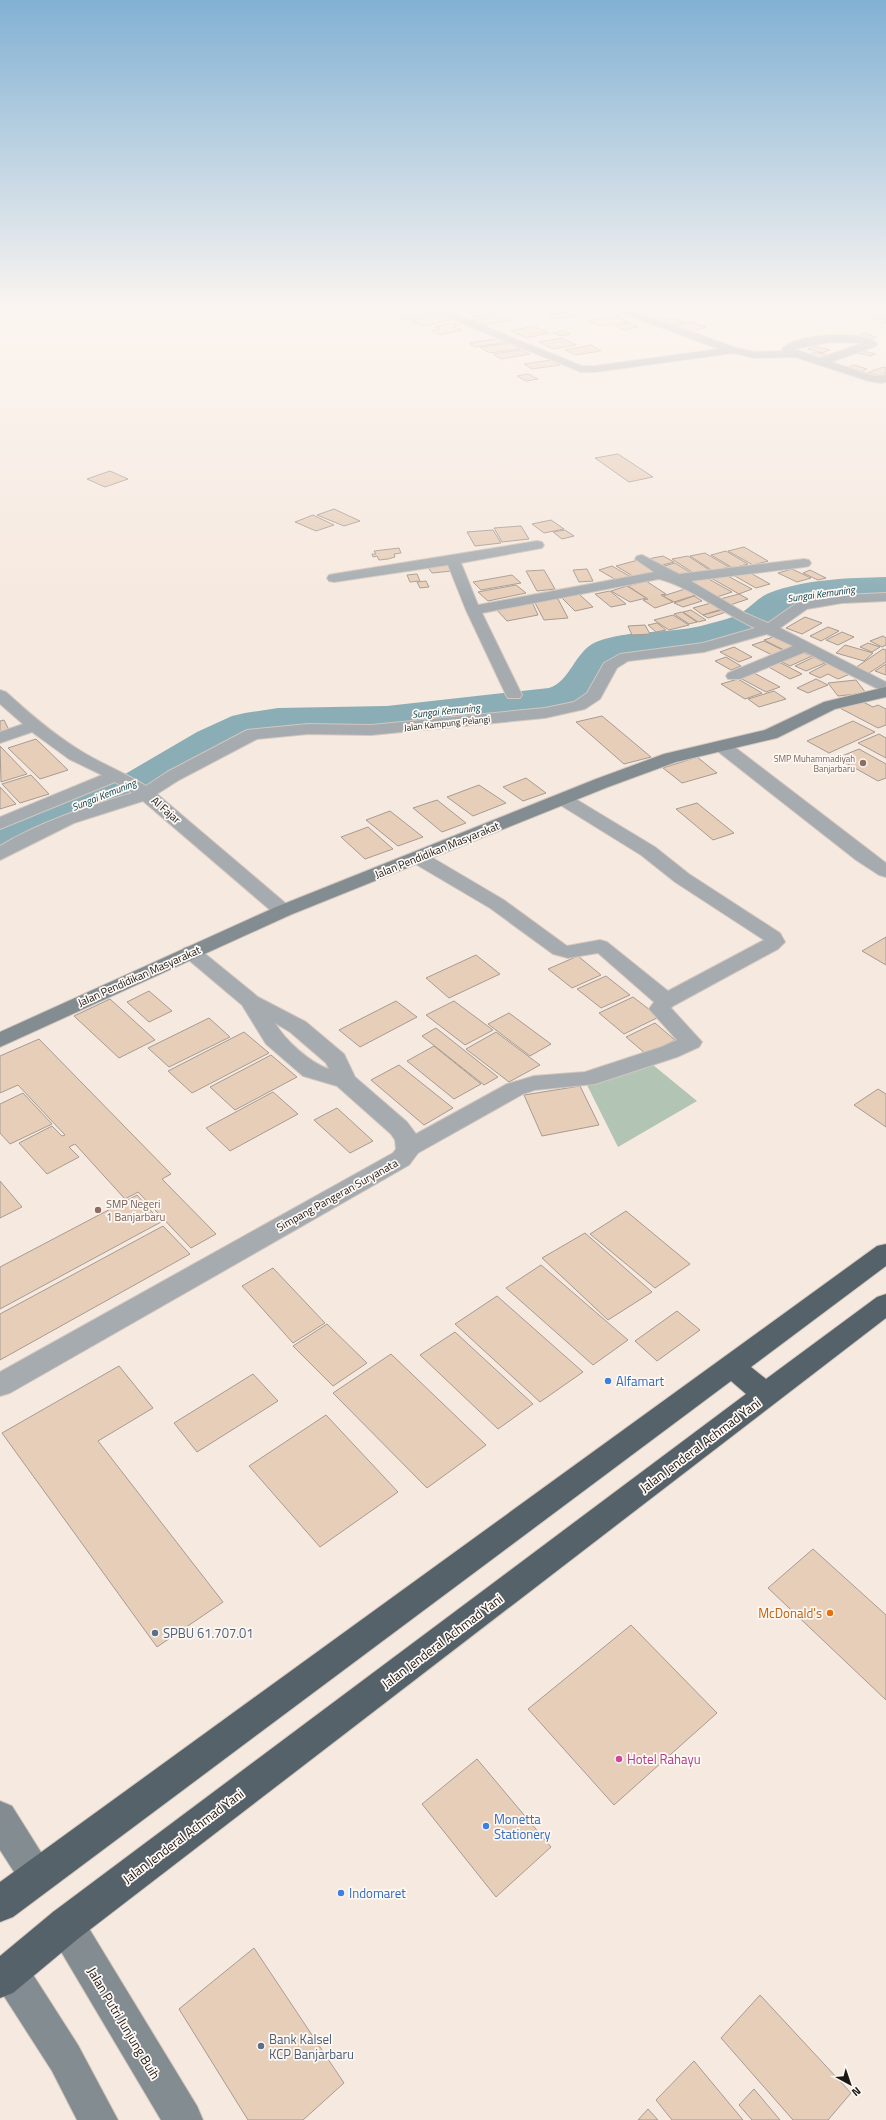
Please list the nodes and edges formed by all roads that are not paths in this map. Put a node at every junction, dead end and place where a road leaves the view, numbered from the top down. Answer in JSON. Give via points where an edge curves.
{"nodes":[{"id":1,"x":537,"y":545,"type":"dead end"},
{"id":2,"x":642,"y":559,"type":"dead end"},
{"id":3,"x":454,"y":560,"type":"junction"},
{"id":4,"x":804,"y":563,"type":"dead end"},
{"id":5,"x":334,"y":578,"type":"dead end"},
{"id":6,"x":676,"y":579,"type":"junction"},
{"id":7,"x":886,"y":597,"type":"edge"},
{"id":8,"x":473,"y":610,"type":"junction"},
{"id":9,"x":767,"y":628,"type":"junction"},
{"id":10,"x":806,"y":646,"type":"junction"},
{"id":11,"x":734,"y":676,"type":"dead end"},
{"id":12,"x":886,"y":688,"type":"edge"},
{"id":13,"x":886,"y":692,"type":"edge"},
{"id":14,"x":0,"y":695,"type":"edge"},
{"id":15,"x":514,"y":695,"type":"dead end"},
{"id":16,"x":34,"y":726,"type":"junction"},
{"id":17,"x":0,"y":738,"type":"edge"},
{"id":18,"x":722,"y":746,"type":"junction"},
{"id":19,"x":119,"y":777,"type":"junction"},
{"id":20,"x":145,"y":793,"type":"junction"},
{"id":21,"x":564,"y":798,"type":"junction"},
{"id":22,"x":0,"y":824,"type":"edge"},
{"id":23,"x":0,"y":854,"type":"edge"},
{"id":24,"x":420,"y":858,"type":"junction"},
{"id":25,"x":886,"y":870,"type":"edge"},
{"id":26,"x":283,"y":912,"type":"junction"},
{"id":27,"x":191,"y":952,"type":"junction"},
{"id":28,"x":666,"y":1001,"type":"junction"},
{"id":29,"x":0,"y":1040,"type":"edge"},
{"id":30,"x":409,"y":1148,"type":"junction"},
{"id":31,"x":886,"y":1253,"type":"edge"},
{"id":32,"x":886,"y":1304,"type":"edge"},
{"id":33,"x":732,"y":1366,"type":"junction"},
{"id":34,"x":0,"y":1384,"type":"edge"},
{"id":35,"x":766,"y":1395,"type":"junction"},
{"id":36,"x":0,"y":1818,"type":"edge"},
{"id":37,"x":37,"y":1877,"type":"junction"},
{"id":38,"x":0,"y":1904,"type":"edge"},
{"id":39,"x":66,"y":1925,"type":"junction"},
{"id":40,"x":5,"y":1976,"type":"edge"},
{"id":41,"x":98,"y":2120,"type":"edge"},
{"id":42,"x":183,"y":2120,"type":"edge"}],
"edges":[{"from":1,"to":3,"type":"street"},
{"from":2,"to":6,"type":"street"},
{"from":3,"to":5,"type":"street"},
{"from":3,"to":8,"type":"street"},
{"from":4,"to":6,"type":"street"},
{"from":6,"to":8,"type":"street","via":[[659,575]]},
{"from":6,"to":9,"type":"street","via":[[740,616]]},
{"from":7,"to":9,"type":"street","name":"Jalan Kampung Pelangi","via":[[842,599],[803,605]]},
{"from":8,"to":15,"type":"street"},
{"from":9,"to":10,"type":"street"},
{"from":9,"to":20,"type":"street","name":"Jalan Kampung Pelangi","via":[[704,648],[625,657],[610,666],[594,696],[579,706],[565,709],[371,730],[308,729],[253,734]]},
{"from":10,"to":11,"type":"street"},
{"from":10,"to":12,"type":"street"},
{"from":13,"to":18,"type":"street","name":"Jalan Pendidikan Masyarakat","via":[[830,705],[771,734]]},
{"from":14,"to":16,"type":"street","name":"Al Fajar"},
{"from":16,"to":17,"type":"street"},
{"from":16,"to":19,"type":"street","name":"Al Fajar","via":[[75,755]]},
{"from":18,"to":21,"type":"street","name":"Jalan Pendidikan Masyarakat","via":[[670,758]]},
{"from":18,"to":25,"type":"street","via":[[863,856]]},
{"from":19,"to":20,"type":"street","name":"Al Fajar"},
{"from":19,"to":22,"type":"street","via":[[26,811]]},
{"from":20,"to":23,"type":"street","name":"Jalan Kampung Pelangi","via":[[68,819],[28,837]]},
{"from":20,"to":26,"type":"street","name":"Al Fajar"},
{"from":21,"to":24,"type":"street","name":"Jalan Pendidikan Masyarakat"},
{"from":21,"to":28,"type":"street","via":[[648,851],[682,878],[773,937],[775,942],[771,945]]},
{"from":24,"to":26,"type":"street","name":"Jalan Pendidikan Masyarakat"},
{"from":24,"to":28,"type":"street","via":[[497,904],[560,950],[568,952],[600,946]]},
{"from":26,"to":27,"type":"street","name":"Jalan Pendidikan Masyarakat"},
{"from":27,"to":29,"type":"street","name":"Jalan Pendidikan Masyarakat"},
{"from":27,"to":30,"type":"street","via":[[251,1002],[298,1027],[336,1059],[345,1081],[398,1128],[407,1138]]},
{"from":28,"to":30,"type":"street","name":"Simpang Pangeran Suryanata","via":[[660,1009],[691,1042],[669,1052],[587,1079],[534,1084],[515,1089]]},
{"from":30,"to":34,"type":"street","name":"Simpang Pangeran Suryanata","via":[[401,1159]]},
{"from":31,"to":33,"type":"highway"},
{"from":32,"to":35,"type":"highway","name":"Jalan Jenderal Achmad Yani"},
{"from":33,"to":35,"type":"highway"},
{"from":33,"to":37,"type":"highway"},
{"from":35,"to":39,"type":"highway","name":"Jalan Jenderal Achmad Yani"},
{"from":36,"to":37,"type":"street"},
{"from":37,"to":38,"type":"highway"},
{"from":39,"to":40,"type":"highway","name":"Jalan Jenderal Achmad Yani"},
{"from":39,"to":42,"type":"street","name":"Jalan Putri Junjung Buih"},
{"from":40,"to":41,"type":"street","via":[[65,2058]]}]}
